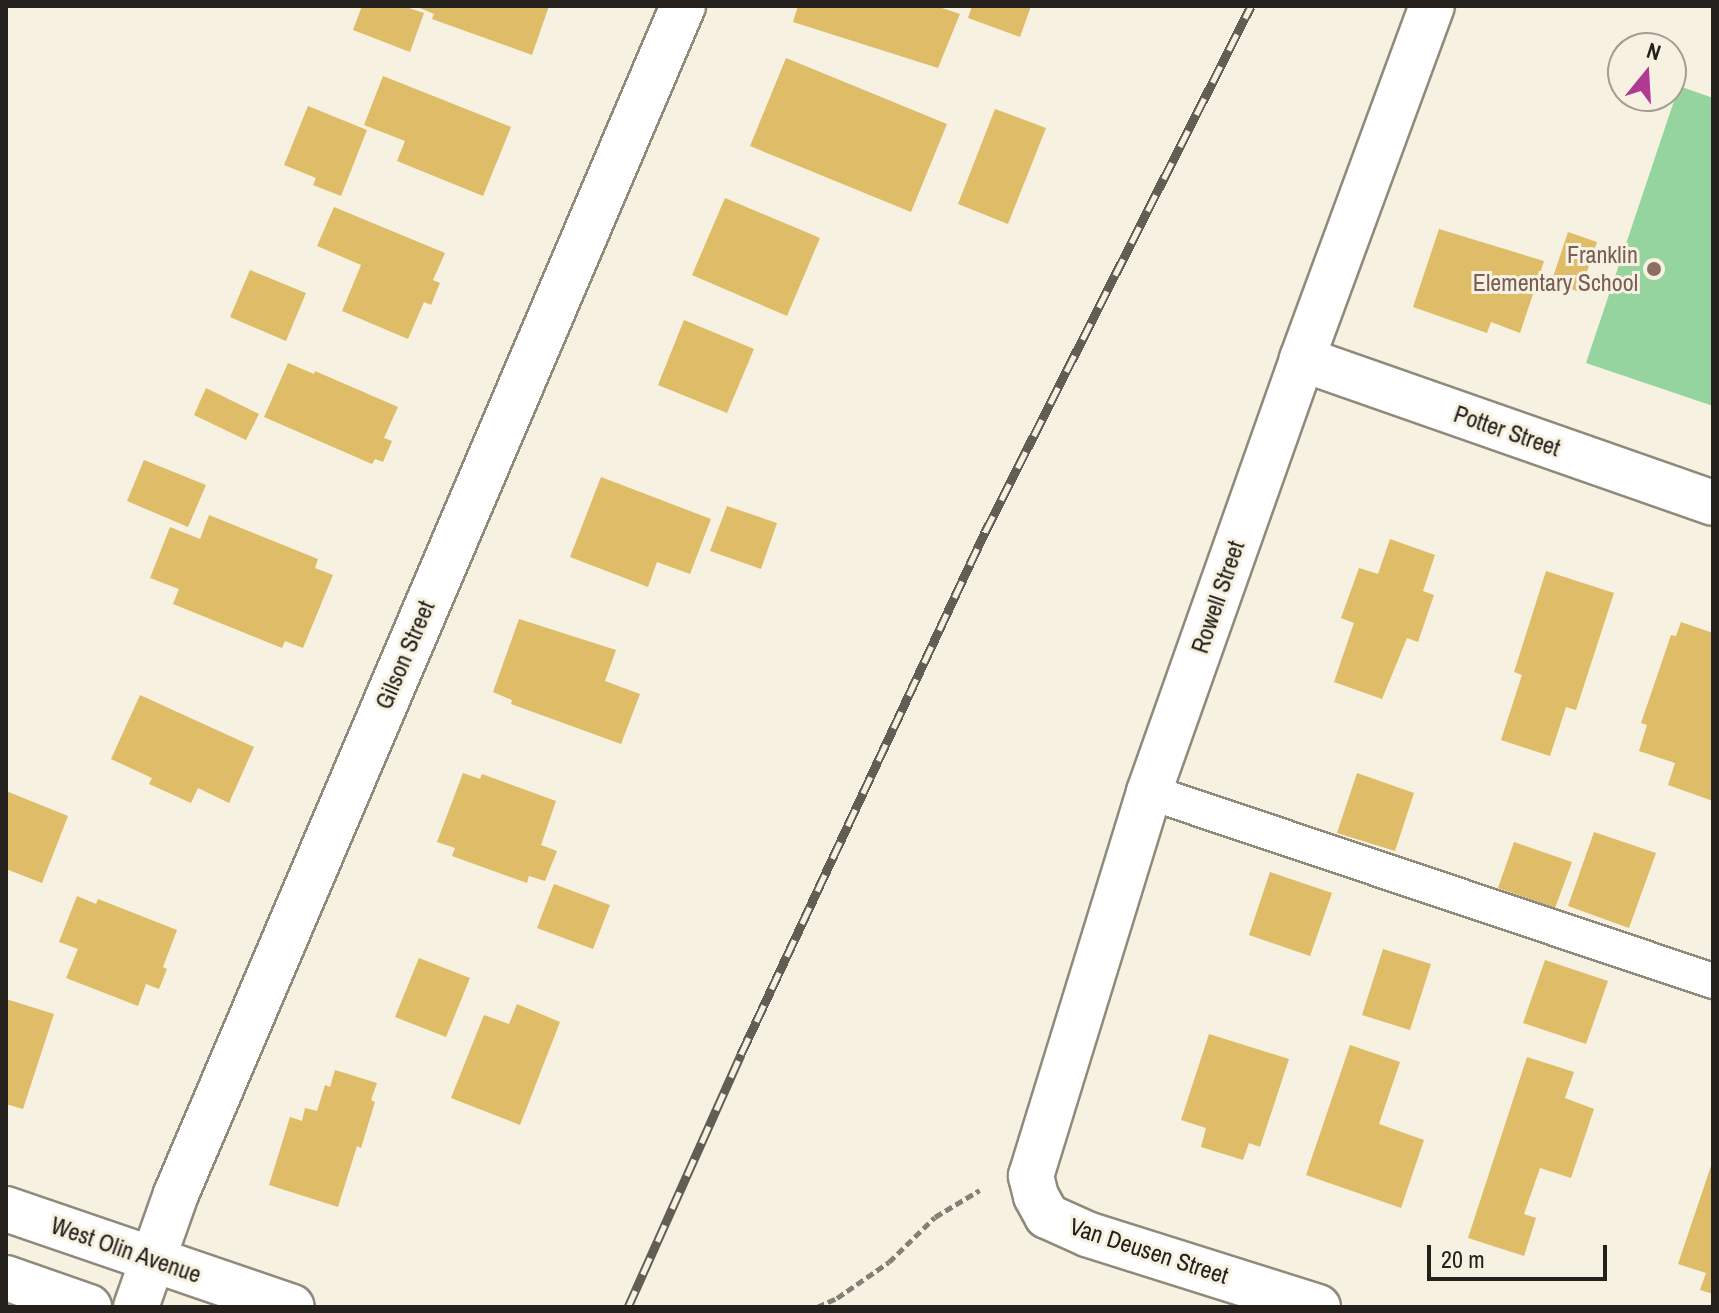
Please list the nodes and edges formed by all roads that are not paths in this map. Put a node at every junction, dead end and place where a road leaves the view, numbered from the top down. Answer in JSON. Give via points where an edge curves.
{"nodes":[{"id":1,"x":683,"y":6,"type":"edge"},
{"id":2,"x":1432,"y":6,"type":"edge"},
{"id":3,"x":1302,"y":359,"type":"junction"},
{"id":4,"x":1713,"y":503,"type":"edge"},
{"id":5,"x":1149,"y":792,"type":"junction"},
{"id":6,"x":1713,"y":981,"type":"edge"},
{"id":7,"x":1036,"y":1177,"type":"joint"},
{"id":8,"x":6,"y":1209,"type":"edge"},
{"id":9,"x":153,"y":1259,"type":"junction"},
{"id":10,"x":6,"y":1278,"type":"edge"},
{"id":11,"x":89,"y":1307,"type":"edge"},
{"id":12,"x":136,"y":1307,"type":"edge"},
{"id":13,"x":292,"y":1307,"type":"edge"},
{"id":14,"x":1318,"y":1307,"type":"edge"}],
"edges":[{"from":1,"to":9,"type":"street","name":"Gilson Street","via":[[176,1194]]},
{"from":2,"to":3,"type":"street","name":"Rowell Street"},
{"from":3,"to":4,"type":"street","name":"Potter Street"},
{"from":3,"to":5,"type":"street","name":"Rowell Street"},
{"from":5,"to":6,"type":"lane"},
{"from":5,"to":7,"type":"street","name":"Rowell Street"},
{"from":7,"to":14,"type":"street","name":"Van Deusen Street","via":[[1047,1216],[1087,1234]]},
{"from":8,"to":9,"type":"street","name":"West Olin Avenue"},
{"from":9,"to":12,"type":"street","name":"Gilson Street"},
{"from":9,"to":13,"type":"street","name":"West Olin Avenue"},
{"from":10,"to":11,"type":"street"}]}
